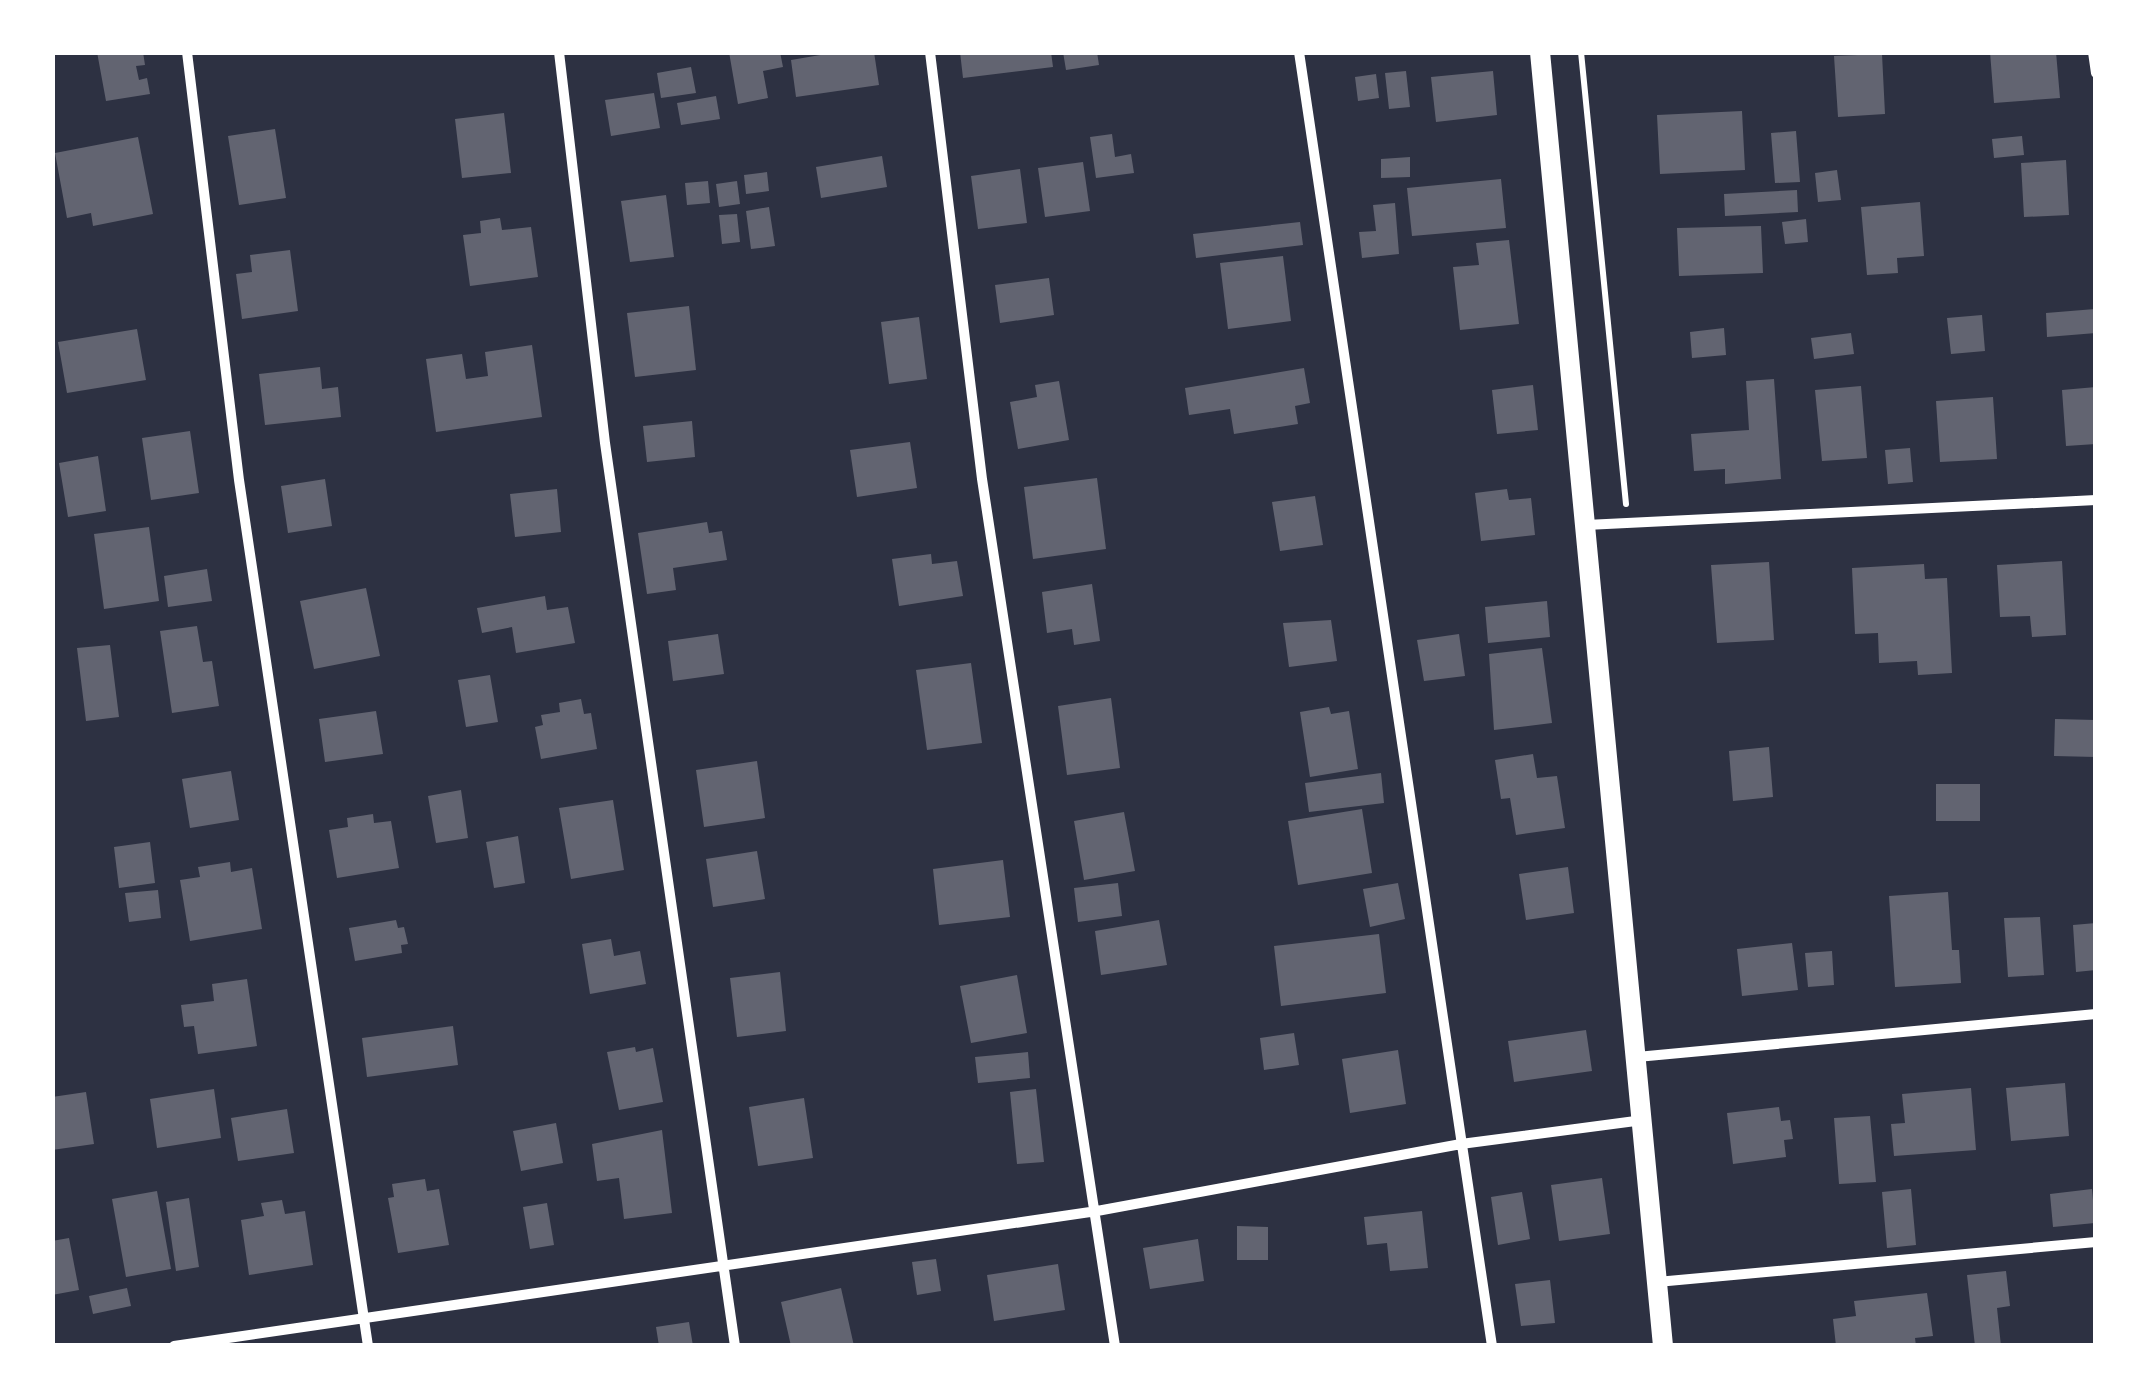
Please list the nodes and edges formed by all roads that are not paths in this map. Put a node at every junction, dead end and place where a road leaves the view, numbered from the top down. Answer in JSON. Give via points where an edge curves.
{"nodes":[{"id":1,"x":187,"y":52,"type":"edge"},
{"id":2,"x":559,"y":52,"type":"edge"},
{"id":3,"x":930,"y":52,"type":"edge"},
{"id":4,"x":1299,"y":52,"type":"edge"},
{"id":5,"x":1540,"y":52,"type":"edge"},
{"id":6,"x":2093,"y":52,"type":"edge"},
{"id":7,"x":2096,"y":73,"type":"edge"},
{"id":8,"x":2096,"y":500,"type":"edge"},
{"id":9,"x":1585,"y":525,"type":"junction"},
{"id":10,"x":2096,"y":1014,"type":"edge"},
{"id":11,"x":1637,"y":1057,"type":"junction"},
{"id":12,"x":1643,"y":1120,"type":"junction"},
{"id":13,"x":1461,"y":1144,"type":"junction"},
{"id":14,"x":1097,"y":1211,"type":"junction"},
{"id":15,"x":2096,"y":1242,"type":"edge"},
{"id":16,"x":723,"y":1267,"type":"junction"},
{"id":17,"x":1656,"y":1282,"type":"junction"},
{"id":18,"x":364,"y":1319,"type":"junction"},
{"id":19,"x":174,"y":1346,"type":"edge"},
{"id":20,"x":368,"y":1346,"type":"edge"},
{"id":21,"x":735,"y":1346,"type":"edge"},
{"id":22,"x":1115,"y":1346,"type":"edge"},
{"id":23,"x":1492,"y":1346,"type":"edge"},
{"id":24,"x":1662,"y":1346,"type":"edge"}],
"edges":[{"from":1,"to":18,"type":"street","via":[[239,480]]},
{"from":2,"to":16,"type":"street","via":[[605,442]]},
{"from":3,"to":14,"type":"street","via":[[982,479]]},
{"from":4,"to":13,"type":"street"},
{"from":5,"to":9,"type":"main road"},
{"from":6,"to":7,"type":"street"},
{"from":8,"to":9,"type":"street"},
{"from":9,"to":11,"type":"main road"},
{"from":10,"to":11,"type":"street"},
{"from":11,"to":12,"type":"main road"},
{"from":12,"to":13,"type":"street"},
{"from":12,"to":17,"type":"main road"},
{"from":13,"to":14,"type":"street"},
{"from":13,"to":23,"type":"street"},
{"from":14,"to":16,"type":"street"},
{"from":14,"to":22,"type":"street"},
{"from":15,"to":17,"type":"street"},
{"from":16,"to":18,"type":"street"},
{"from":16,"to":21,"type":"street"},
{"from":17,"to":24,"type":"main road"},
{"from":18,"to":19,"type":"street"},
{"from":18,"to":20,"type":"street"}]}
